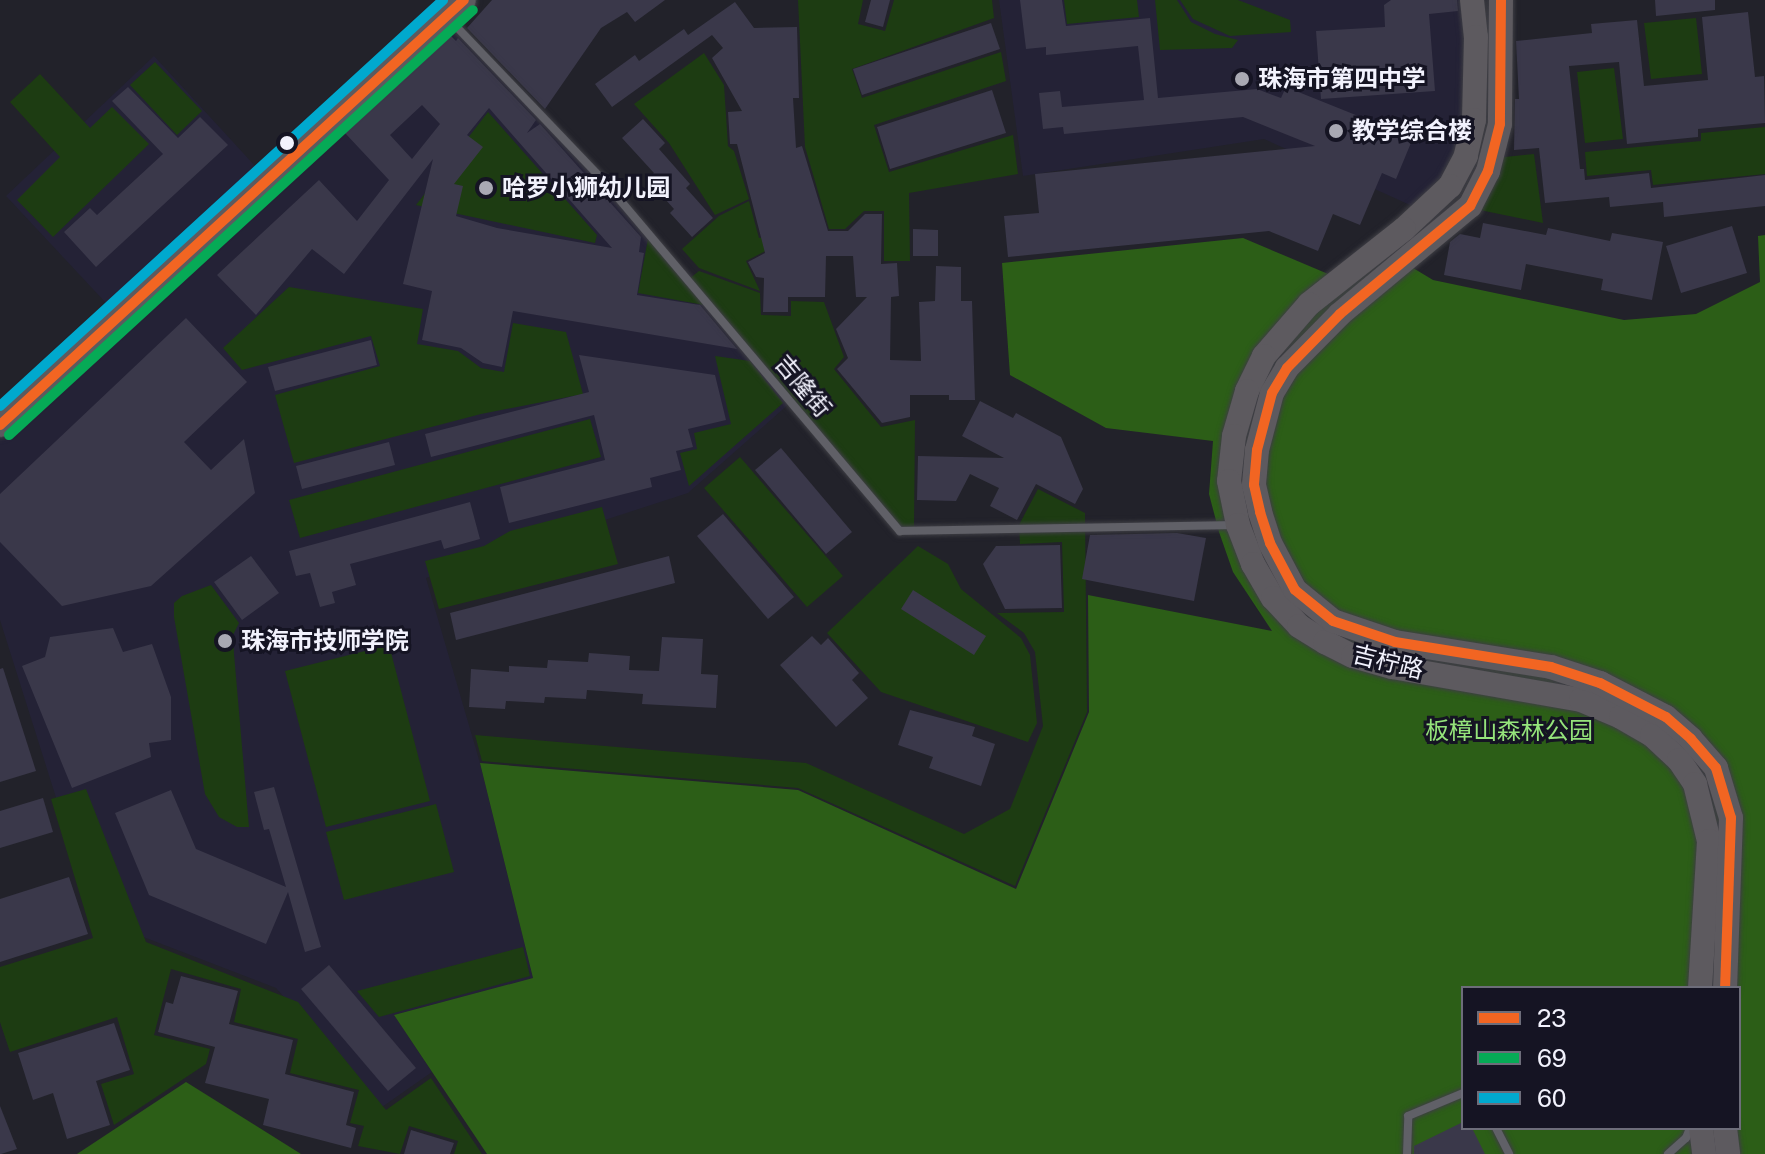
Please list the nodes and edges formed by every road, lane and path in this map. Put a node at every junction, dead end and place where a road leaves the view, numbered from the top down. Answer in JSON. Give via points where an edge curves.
{"nodes":[{"id":1,"x":1472,"y":0,"type":"edge"},
{"id":2,"x":1501,"y":0,"type":"edge"},
{"id":3,"x":455,"y":8,"type":"edge"},
{"id":4,"x":0,"y":425,"type":"edge"},
{"id":5,"x":1238,"y":525,"type":"junction"},
{"id":6,"x":1700,"y":986,"type":"edge"},
{"id":7,"x":1725,"y":986,"type":"edge"},
{"id":8,"x":1461,"y":1094,"type":"edge"},
{"id":9,"x":1497,"y":1130,"type":"edge"},
{"id":10,"x":1689,"y":1130,"type":"edge"},
{"id":11,"x":1701,"y":1130,"type":"edge"},
{"id":12,"x":1725,"y":1130,"type":"edge"},
{"id":13,"x":1407,"y":1154,"type":"edge"},
{"id":14,"x":1509,"y":1154,"type":"edge"},
{"id":15,"x":1668,"y":1154,"type":"edge"},
{"id":16,"x":1704,"y":1154,"type":"edge"},
{"id":17,"x":1728,"y":1154,"type":"edge"}],
"edges":[{"from":1,"to":5,"type":"main road","name":"吉柠路","via":[[1474,120],[1466,156],[1450,186],[1309,304],[1264,356],[1234,436],[1229,481]]},
{"from":2,"to":7,"type":"main road","name":"吉柠路","via":[[1500,124],[1488,171],[1470,206],[1340,314],[1287,368],[1272,393],[1259,438],[1254,485],[1260,512],[1295,590],[1333,621],[1395,642],[1551,667],[1600,683],[1657,711],[1691,739],[1716,768],[1731,818]]},
{"from":3,"to":4,"type":"main road"},
{"from":3,"to":5,"type":"lane","name":"吉隆街","via":[[900,531]]},
{"from":5,"to":6,"type":"main road","name":"吉柠路","via":[[1273,598],[1299,626],[1325,642],[1392,667],[1581,700],[1652,735],[1679,760],[1695,784],[1709,841]]},
{"from":8,"to":13,"type":"lane","via":[[1408,1116]]},
{"from":9,"to":14,"type":"lane"},
{"from":10,"to":15,"type":"lane"},
{"from":11,"to":16,"type":"main road"},
{"from":12,"to":17,"type":"main road"}]}
